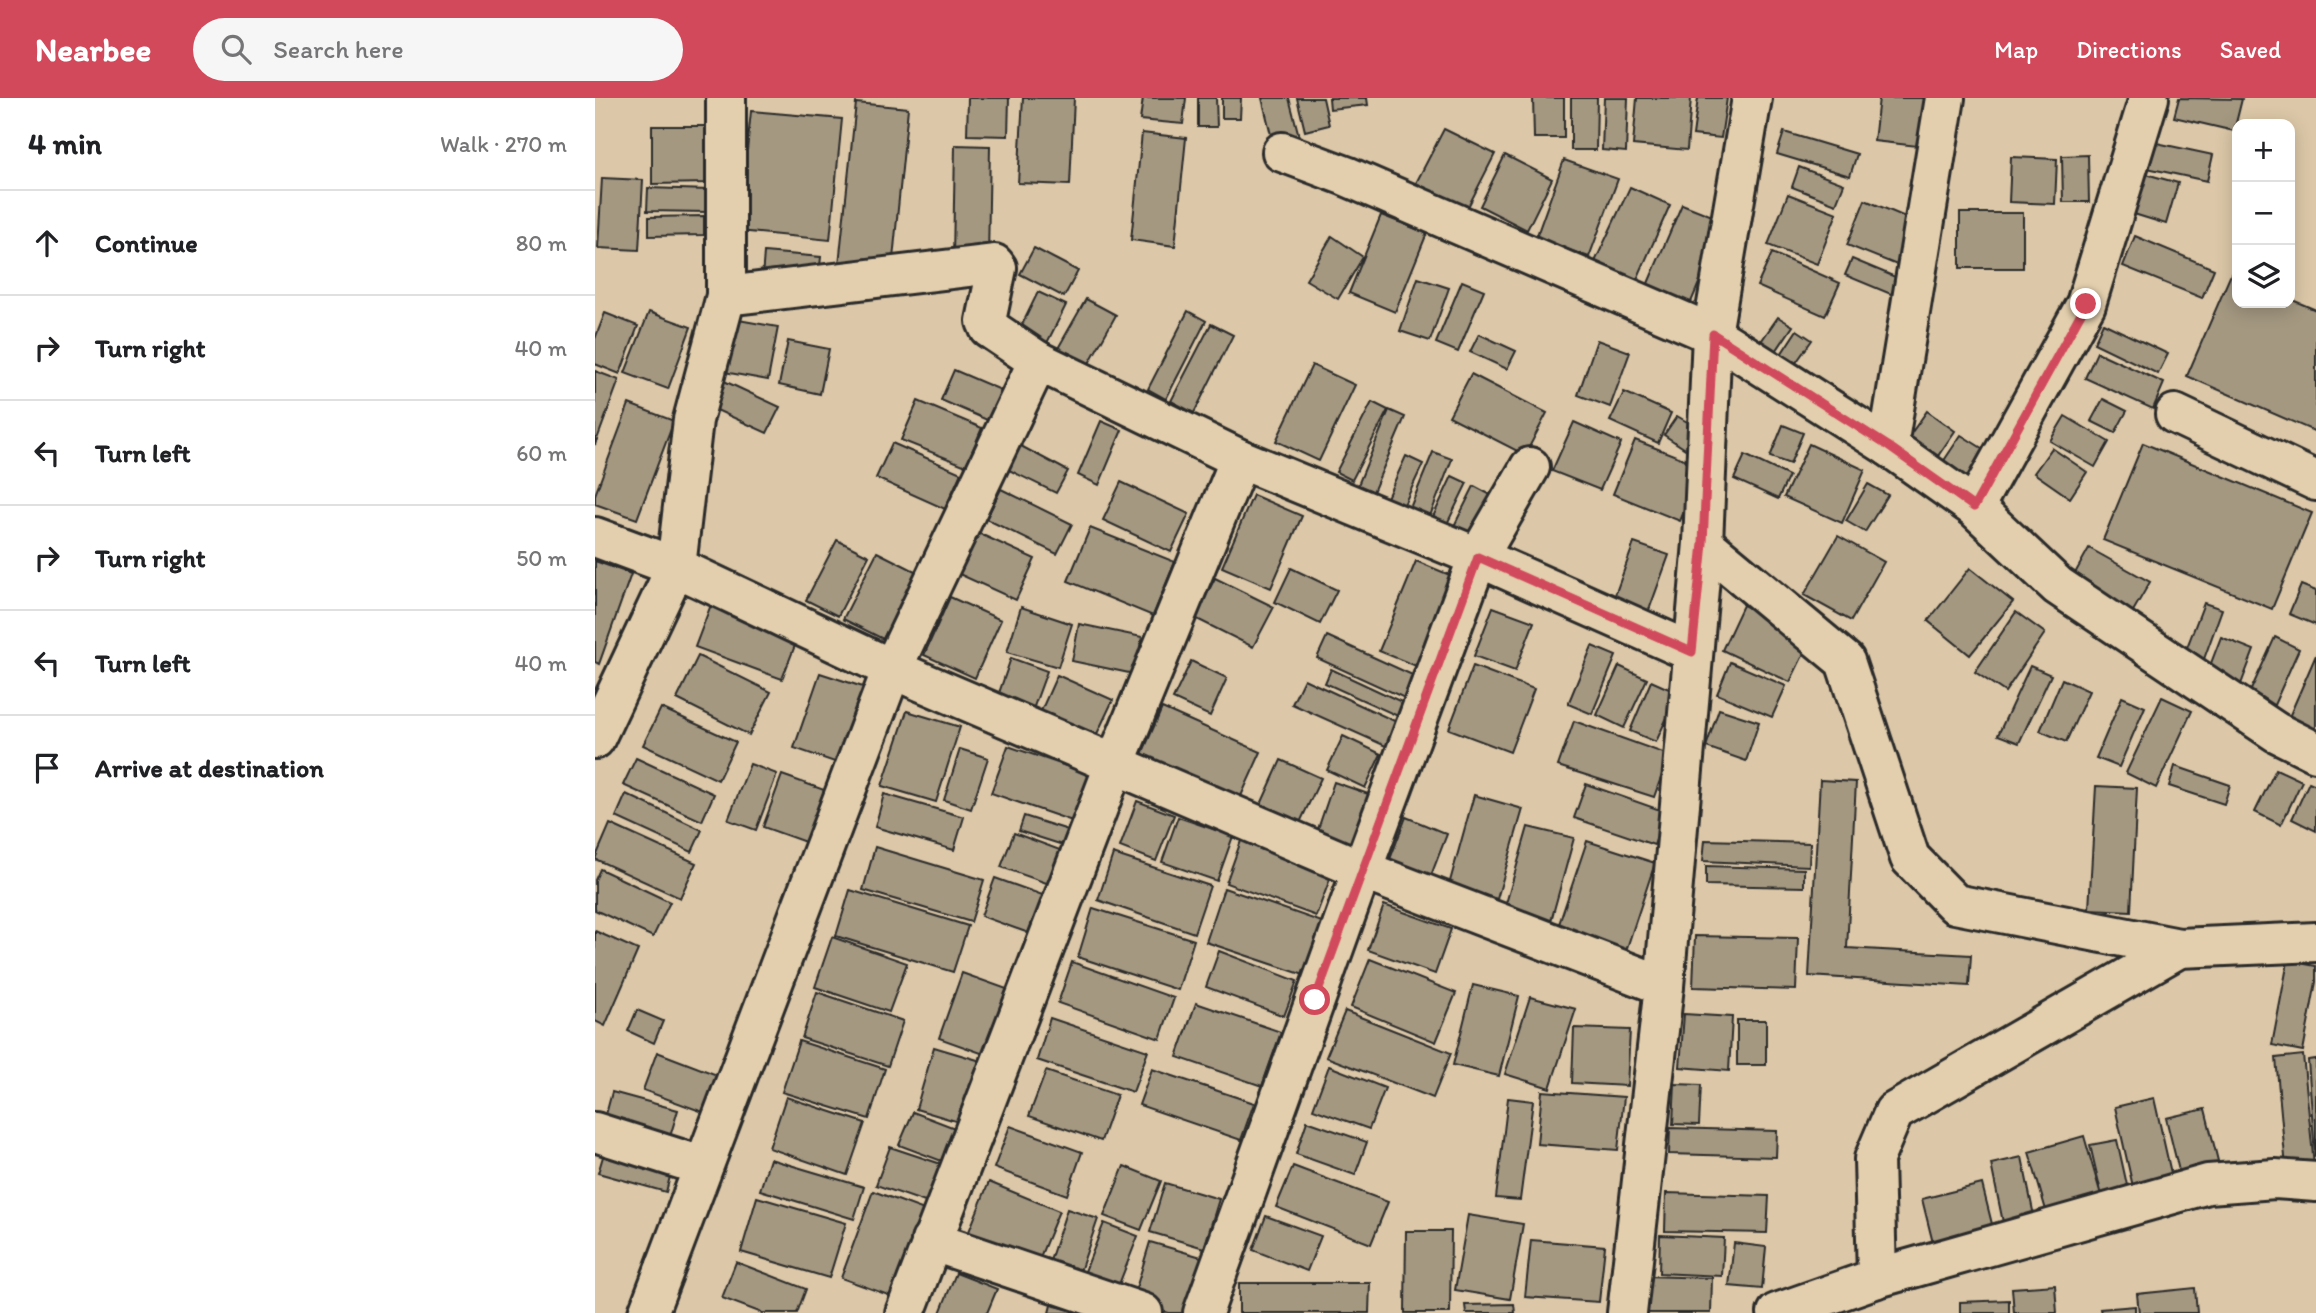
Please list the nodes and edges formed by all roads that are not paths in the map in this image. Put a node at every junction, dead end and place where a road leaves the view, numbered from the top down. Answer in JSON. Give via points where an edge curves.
{"nodes":[{"id":1,"x":726,"y":98,"type":"edge"},
{"id":2,"x":1752,"y":98,"type":"edge"},
{"id":3,"x":1945,"y":98,"type":"edge"},
{"id":4,"x":2149,"y":98,"type":"edge"},
{"id":5,"x":1282,"y":152,"type":"dead end"},
{"id":6,"x":726,"y":296,"type":"junction"},
{"id":7,"x":1713,"y":334,"type":"junction"},
{"id":8,"x":1038,"y":361,"type":"junction"},
{"id":9,"x":2175,"y":414,"type":"dead end"},
{"id":10,"x":1888,"y":446,"type":"junction"},
{"id":11,"x":1240,"y":459,"type":"junction"},
{"id":12,"x":1530,"y":467,"type":"dead end"},
{"id":13,"x":2316,"y":481,"type":"edge"},
{"id":14,"x":1974,"y":507,"type":"junction"},
{"id":15,"x":595,"y":537,"type":"edge"},
{"id":16,"x":1703,"y":543,"type":"junction"},
{"id":17,"x":1478,"y":557,"type":"junction"},
{"id":18,"x":676,"y":568,"type":"junction"},
{"id":19,"x":1692,"y":652,"type":"junction"},
{"id":20,"x":892,"y":669,"type":"junction"},
{"id":21,"x":595,"y":739,"type":"edge"},
{"id":22,"x":2316,"y":752,"type":"edge"},
{"id":23,"x":1114,"y":766,"type":"junction"},
{"id":24,"x":1362,"y":870,"type":"junction"},
{"id":25,"x":2316,"y":942,"type":"edge"},
{"id":26,"x":2179,"y":948,"type":"junction"},
{"id":27,"x":1664,"y":986,"type":"junction"},
{"id":28,"x":595,"y":1132,"type":"edge"},
{"id":29,"x":702,"y":1166,"type":"junction"},
{"id":30,"x":2316,"y":1182,"type":"edge"},
{"id":31,"x":931,"y":1241,"type":"junction"},
{"id":32,"x":1877,"y":1278,"type":"junction"},
{"id":33,"x":648,"y":1313,"type":"edge"},
{"id":34,"x":905,"y":1313,"type":"edge"},
{"id":35,"x":1143,"y":1313,"type":"edge"},
{"id":36,"x":1203,"y":1313,"type":"edge"},
{"id":37,"x":1627,"y":1313,"type":"edge"},
{"id":38,"x":1777,"y":1313,"type":"edge"}],
"edges":[{"from":1,"to":6,"type":"street"},
{"from":2,"to":7,"type":"street"},
{"from":3,"to":10,"type":"street"},
{"from":4,"to":14,"type":"street","via":[[2086,304]]},
{"from":5,"to":7,"type":"street"},
{"from":6,"to":8,"type":"street","via":[[994,264],[997,268],[986,321],[989,328]]},
{"from":6,"to":18,"type":"street","via":[[693,420]]},
{"from":7,"to":10,"type":"street"},
{"from":7,"to":16,"type":"street"},
{"from":8,"to":11,"type":"street"},
{"from":8,"to":20,"type":"street"},
{"from":9,"to":13,"type":"street"},
{"from":10,"to":14,"type":"street"},
{"from":11,"to":17,"type":"street"},
{"from":11,"to":23,"type":"street"},
{"from":12,"to":17,"type":"street"},
{"from":14,"to":22,"type":"street","via":[[2058,586],[2276,732]]},
{"from":15,"to":18,"type":"street"},
{"from":16,"to":19,"type":"street"},
{"from":16,"to":26,"type":"street","via":[[1845,661],[1910,858],[1955,904]]},
{"from":17,"to":19,"type":"street"},
{"from":17,"to":24,"type":"street"},
{"from":18,"to":20,"type":"street"},
{"from":18,"to":21,"type":"street"},
{"from":19,"to":27,"type":"street"},
{"from":20,"to":23,"type":"street"},
{"from":20,"to":29,"type":"street"},
{"from":23,"to":24,"type":"street"},
{"from":23,"to":31,"type":"street"},
{"from":24,"to":27,"type":"street"},
{"from":24,"to":36,"type":"street"},
{"from":25,"to":26,"type":"street"},
{"from":26,"to":32,"type":"street","via":[[1894,1112],[1874,1159]]},
{"from":27,"to":37,"type":"street"},
{"from":28,"to":29,"type":"street"},
{"from":29,"to":33,"type":"street"},
{"from":30,"to":32,"type":"street","via":[[2275,1179],[2208,1184]]},
{"from":31,"to":34,"type":"street"},
{"from":31,"to":35,"type":"street"},
{"from":32,"to":38,"type":"street"}]}
